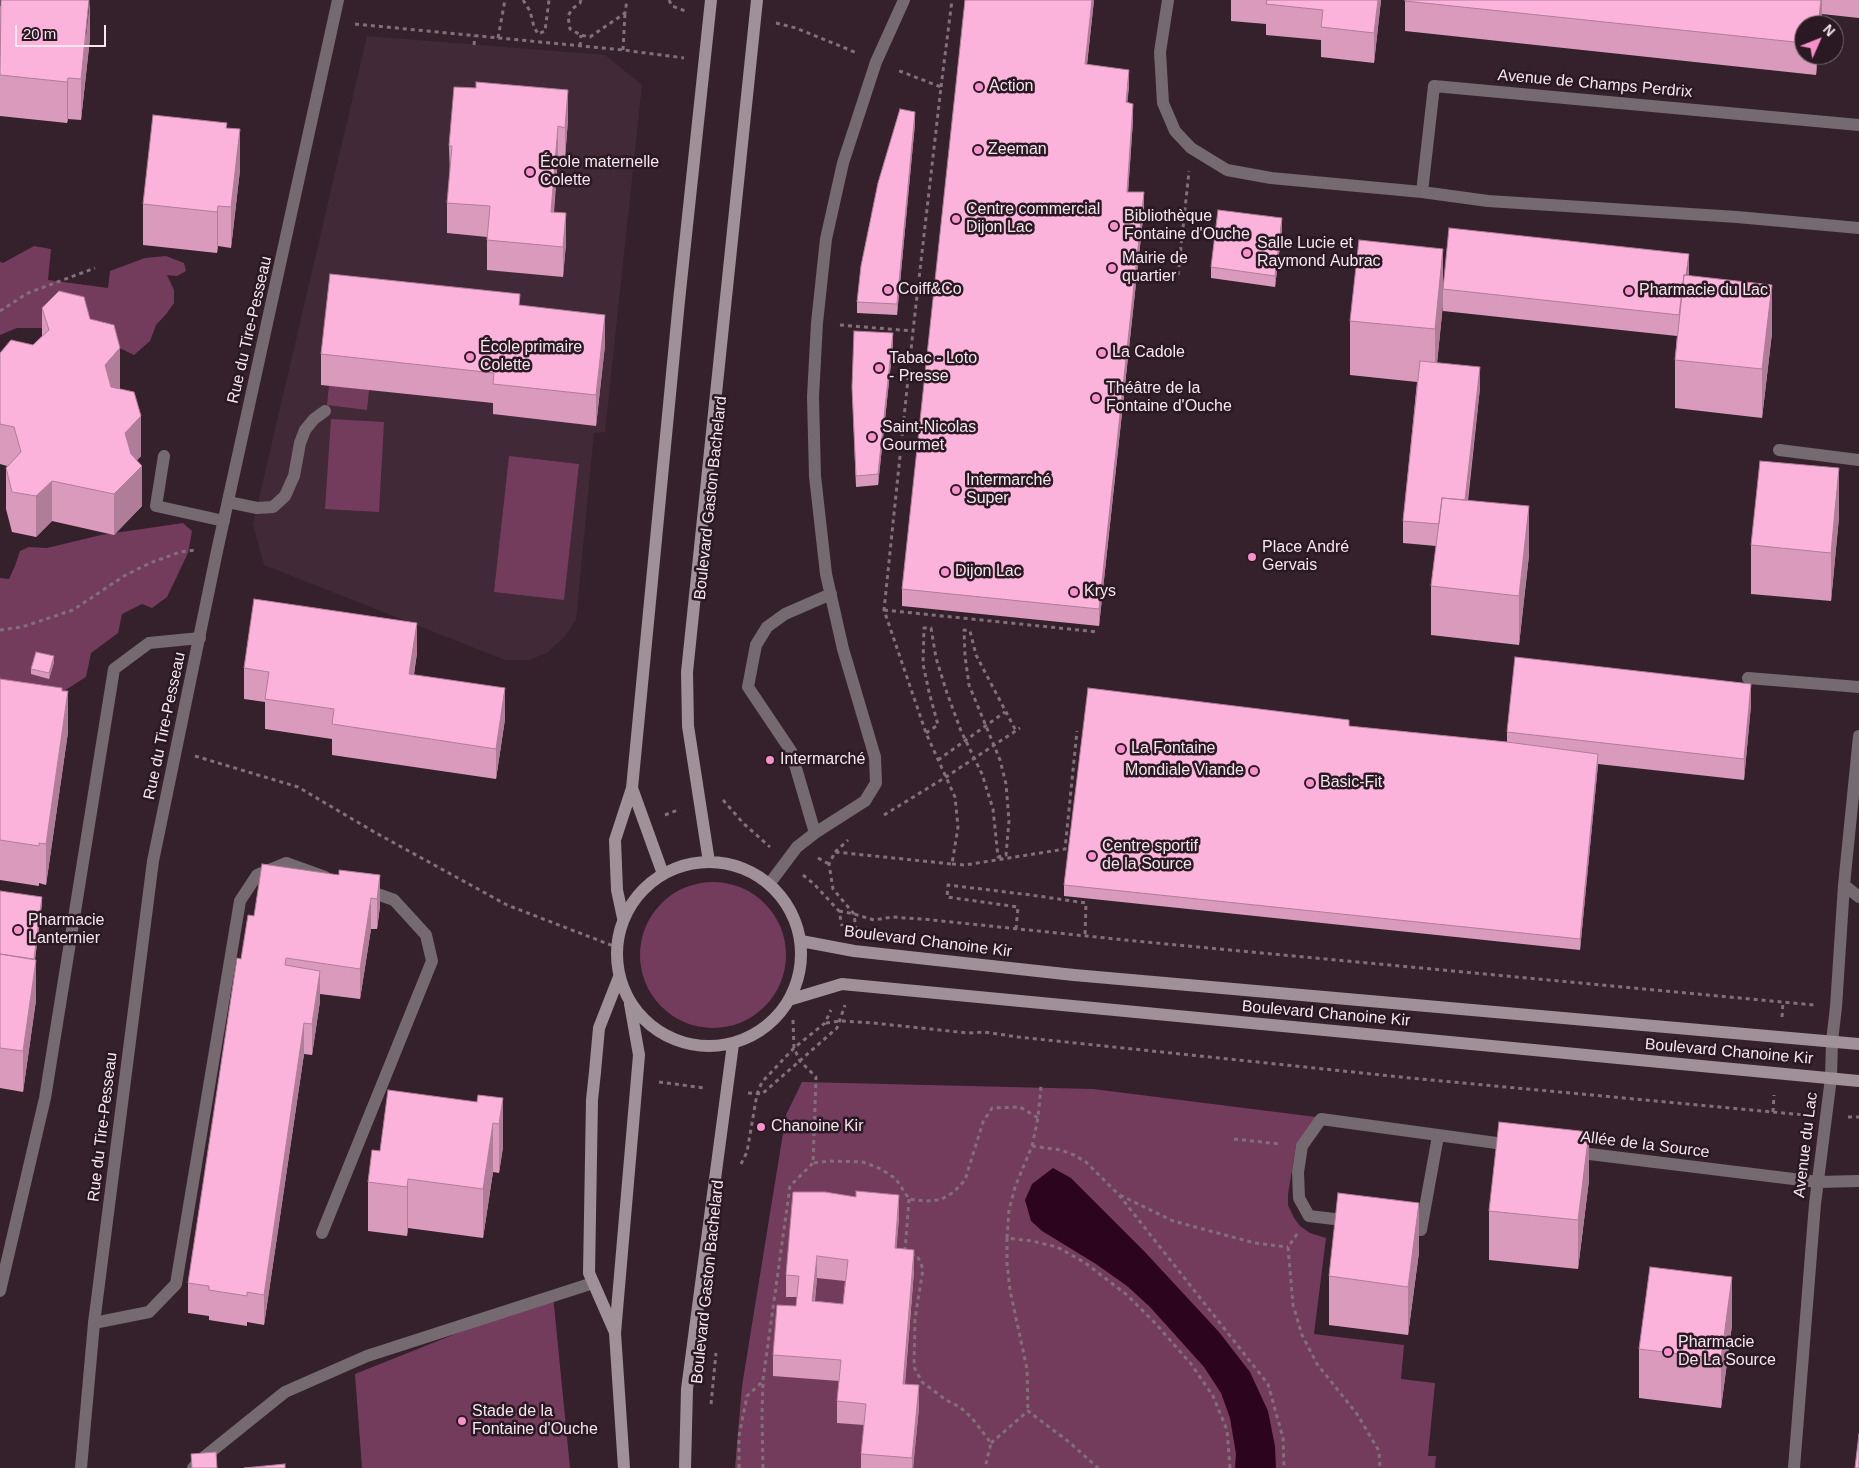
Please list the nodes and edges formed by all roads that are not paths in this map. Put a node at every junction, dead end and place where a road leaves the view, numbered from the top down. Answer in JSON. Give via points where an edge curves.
{"nodes":[{"id":1,"x":338,"y":0,"type":"edge"},
{"id":2,"x":711,"y":0,"type":"edge"},
{"id":3,"x":758,"y":0,"type":"edge"},
{"id":4,"x":904,"y":0,"type":"edge"},
{"id":5,"x":1168,"y":0,"type":"edge"},
{"id":6,"x":1859,"y":124,"type":"edge"},
{"id":7,"x":1422,"y":192,"type":"junction"},
{"id":8,"x":1859,"y":228,"type":"edge"},
{"id":9,"x":325,"y":411,"type":"dead end"},
{"id":10,"x":1779,"y":450,"type":"dead end"},
{"id":11,"x":164,"y":456,"type":"dead end"},
{"id":12,"x":1859,"y":460,"type":"edge"},
{"id":13,"x":228,"y":502,"type":"junction"},
{"id":14,"x":224,"y":521,"type":"junction"},
{"id":15,"x":831,"y":594,"type":"junction"},
{"id":16,"x":200,"y":638,"type":"junction"},
{"id":17,"x":1748,"y":678,"type":"dead end"},
{"id":18,"x":1859,"y":687,"type":"edge"},
{"id":19,"x":1859,"y":736,"type":"edge"},
{"id":20,"x":632,"y":788,"type":"junction"},
{"id":21,"x":815,"y":833,"type":"junction"},
{"id":22,"x":709,"y":862,"type":"junction"},
{"id":23,"x":662,"y":874,"type":"junction"},
{"id":24,"x":340,"y":882,"type":"edge"},
{"id":25,"x":770,"y":883,"type":"junction"},
{"id":26,"x":1844,"y":885,"type":"junction"},
{"id":27,"x":358,"y":888,"type":"edge"},
{"id":28,"x":1859,"y":896,"type":"edge"},
{"id":29,"x":623,"y":918,"type":"junction"},
{"id":30,"x":801,"y":941,"type":"junction"},
{"id":31,"x":619,"y":977,"type":"junction"},
{"id":32,"x":792,"y":999,"type":"junction"},
{"id":33,"x":630,"y":1004,"type":"junction"},
{"id":34,"x":1832,"y":1041,"type":"junction"},
{"id":35,"x":733,"y":1044,"type":"junction"},
{"id":36,"x":1859,"y":1044,"type":"edge"},
{"id":37,"x":1831,"y":1078,"type":"junction"},
{"id":38,"x":1859,"y":1081,"type":"edge"},
{"id":39,"x":1438,"y":1136,"type":"junction"},
{"id":40,"x":1526,"y":1146,"type":"edge"},
{"id":41,"x":1565,"y":1151,"type":"edge"},
{"id":42,"x":1859,"y":1181,"type":"edge"},
{"id":43,"x":1818,"y":1182,"type":"junction"},
{"id":44,"x":1365,"y":1223,"type":"edge"},
{"id":45,"x":1393,"y":1226,"type":"edge"},
{"id":46,"x":322,"y":1233,"type":"dead end"},
{"id":47,"x":593,"y":1283,"type":"junction"},
{"id":48,"x":0,"y":1291,"type":"edge"},
{"id":49,"x":94,"y":1323,"type":"junction"},
{"id":50,"x":615,"y":1333,"type":"junction"},
{"id":51,"x":81,"y":1468,"type":"edge"},
{"id":52,"x":193,"y":1468,"type":"edge"},
{"id":53,"x":624,"y":1468,"type":"edge"},
{"id":54,"x":685,"y":1468,"type":"edge"},
{"id":55,"x":1794,"y":1468,"type":"edge"}],
"edges":[{"from":1,"to":13,"type":"street","name":"Rue du Tire-Pesseau"},
{"from":2,"to":20,"type":"main road"},
{"from":3,"to":22,"type":"main road","name":"Boulevard Gaston Bachelard","via":[[687,672],[688,726]]},
{"from":4,"to":15,"type":"street","via":[[876,62],[844,163],[826,239],[816,323],[813,397],[815,476]]},
{"from":5,"to":7,"type":"street","via":[[1160,52],[1163,103],[1175,131],[1191,148],[1227,170]]},
{"from":6,"to":7,"type":"street","name":"Avenue de Champs Perdrix","via":[[1434,86]]},
{"from":7,"to":8,"type":"street","via":[[1488,201]]},
{"from":9,"to":13,"type":"street","via":[[305,430],[294,476],[285,496],[273,508]]},
{"from":10,"to":12,"type":"street"},
{"from":11,"to":14,"type":"street","via":[[156,506]]},
{"from":13,"to":14,"type":"street","name":"Rue du Tire-Pesseau"},
{"from":14,"to":16,"type":"street","name":"Rue du Tire-Pesseau"},
{"from":15,"to":21,"type":"street","via":[[843,649],[875,757],[876,783],[865,801]]},
{"from":15,"to":21,"type":"street","via":[[785,614],[767,627],[756,645],[748,687],[791,751]]},
{"from":16,"to":48,"type":"street","via":[[149,643],[114,669],[45,1098]]},
{"from":16,"to":49,"type":"street","name":"Rue du Tire-Pesseau","via":[[153,861]]},
{"from":17,"to":18,"type":"street"},
{"from":19,"to":26,"type":"street","name":"Avenue du Lac"},
{"from":20,"to":23,"type":"main road"},
{"from":20,"to":29,"type":"main road","via":[[615,840],[617,890]]},
{"from":21,"to":25,"type":"street","via":[[797,847]]},
{"from":22,"to":23,"type":"main road","via":[[686,864]]},
{"from":22,"to":25,"type":"main road","via":[[736,866]]},
{"from":23,"to":29,"type":"main road","via":[[640,892]]},
{"from":24,"to":49,"type":"street","via":[[286,863],[257,875],[240,901],[176,1284],[149,1312]]},
{"from":25,"to":30,"type":"main road","via":[[794,918]]},
{"from":26,"to":28,"type":"street"},
{"from":26,"to":34,"type":"street","name":"Avenue du Lac"},
{"from":27,"to":46,"type":"street","via":[[394,900],[426,935],[432,961]]},
{"from":29,"to":31,"type":"main road","via":[[616,947]]},
{"from":30,"to":32,"type":"main road","via":[[800,974]]},
{"from":30,"to":34,"type":"main road","name":"Boulevard Chanoine Kir","via":[[849,950],[1074,975]]},
{"from":31,"to":33,"type":"main road"},
{"from":31,"to":47,"type":"main road","via":[[599,1028],[592,1100],[589,1273]]},
{"from":32,"to":35,"type":"main road","via":[[769,1025]]},
{"from":32,"to":37,"type":"main road","name":"Boulevard Chanoine Kir","via":[[847,984]]},
{"from":33,"to":35,"type":"main road","via":[[650,1026],[676,1041],[704,1047]]},
{"from":33,"to":50,"type":"main road","via":[[639,1056]]},
{"from":34,"to":36,"type":"main road","name":"Boulevard Chanoine Kir"},
{"from":34,"to":37,"type":"street","name":"Avenue du Lac"},
{"from":35,"to":54,"type":"main road","name":"Boulevard Gaston Bachelard","via":[[687,1389]]},
{"from":37,"to":38,"type":"main road","name":"Boulevard Chanoine Kir"},
{"from":37,"to":43,"type":"street","name":"Avenue du Lac"},
{"from":39,"to":40,"type":"street"},
{"from":39,"to":44,"type":"street","via":[[1321,1119],[1302,1146],[1299,1198],[1309,1216]]},
{"from":39,"to":45,"type":"street","via":[[1421,1230]]},
{"from":41,"to":43,"type":"street","name":"Allée de la Source"},
{"from":42,"to":43,"type":"street","name":"Allée de la Source"},
{"from":43,"to":55,"type":"street","name":"Avenue du Lac"},
{"from":47,"to":50,"type":"main road"},
{"from":47,"to":52,"type":"street","via":[[367,1356],[285,1392]]},
{"from":49,"to":51,"type":"street","name":"Rue du Tire-Pesseau"},
{"from":50,"to":53,"type":"main road"}]}
